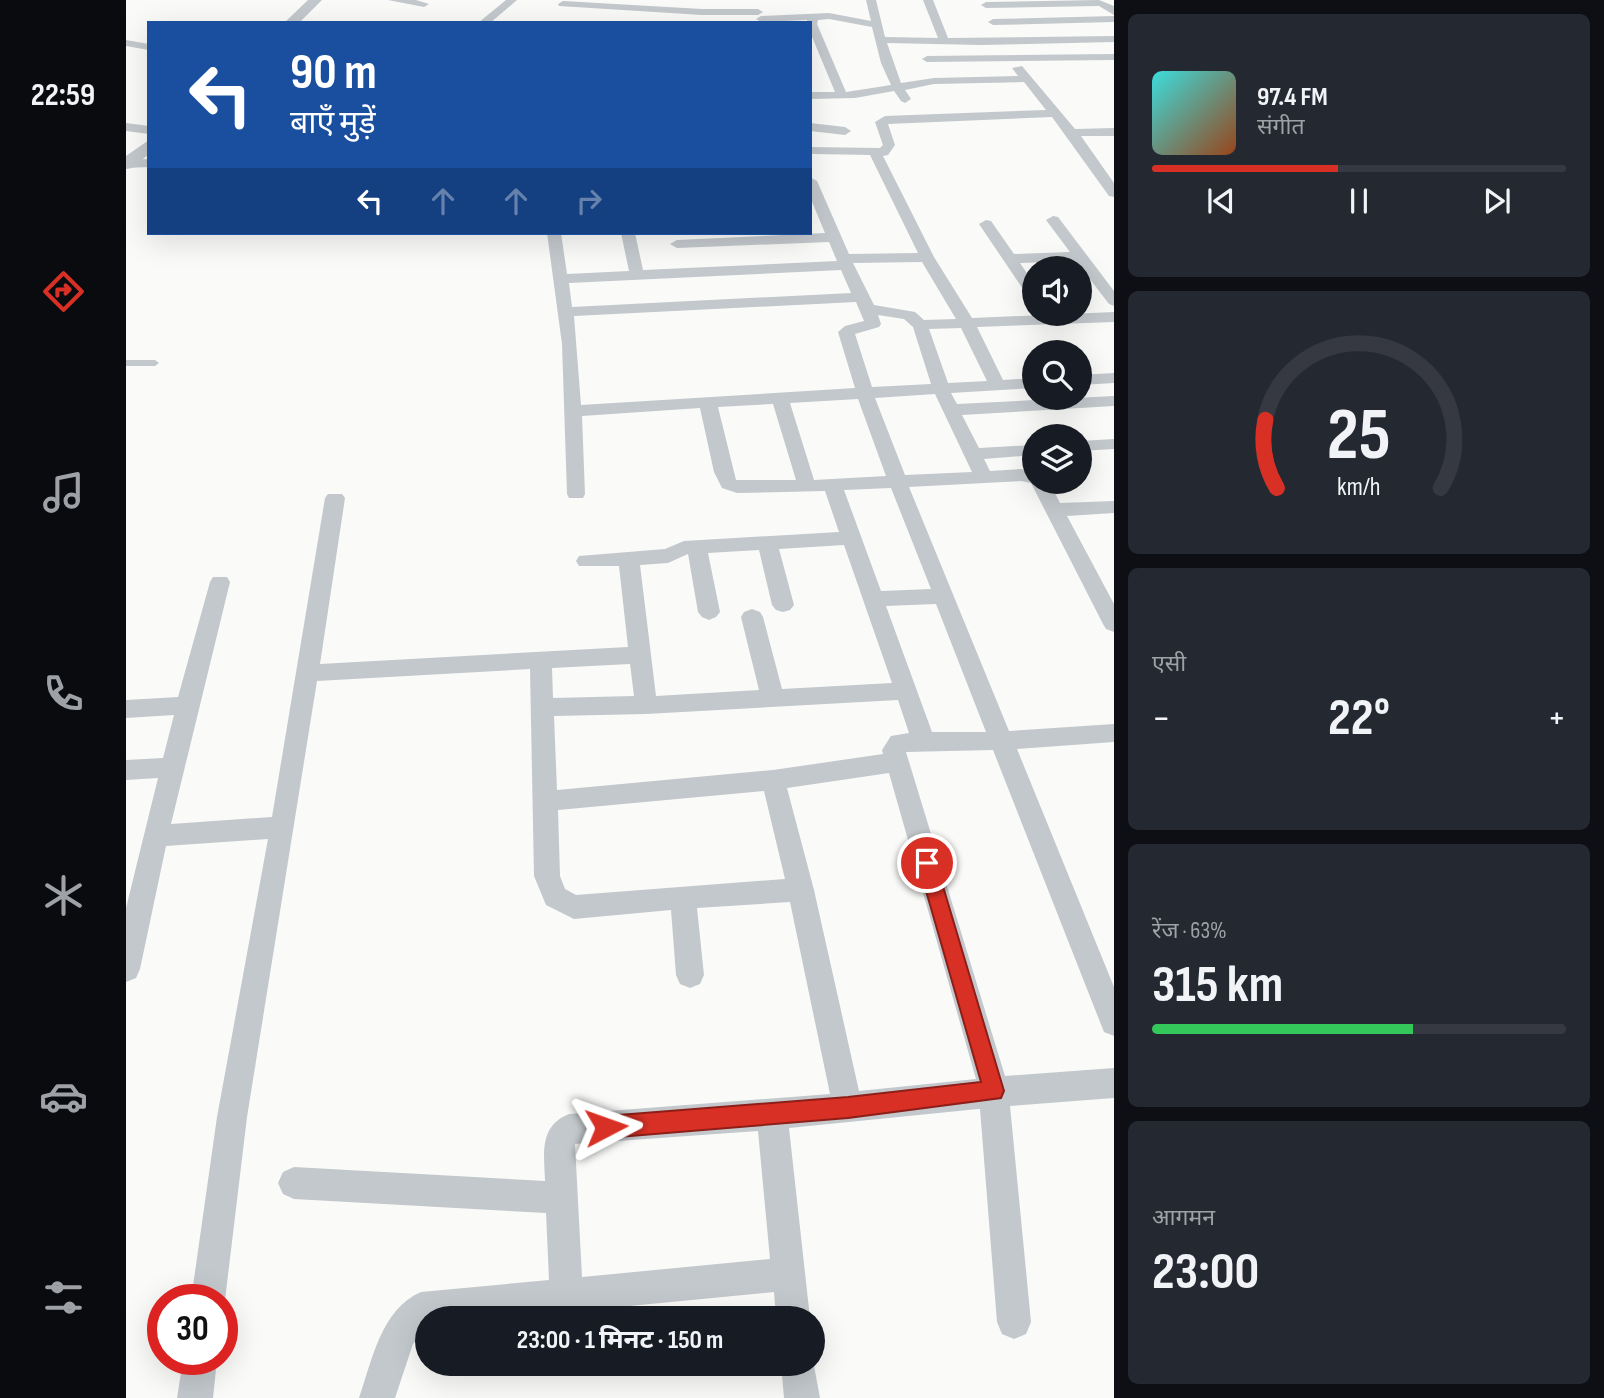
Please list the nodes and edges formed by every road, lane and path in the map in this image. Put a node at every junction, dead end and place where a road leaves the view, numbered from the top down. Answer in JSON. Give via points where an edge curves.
{"nodes":[{"id":1,"x":316,"y":0,"type":"edge"},
{"id":2,"x":393,"y":0,"type":"edge"},
{"id":3,"x":512,"y":0,"type":"edge"},
{"id":4,"x":755,"y":0,"type":"edge"},
{"id":5,"x":871,"y":0,"type":"edge"},
{"id":6,"x":928,"y":0,"type":"edge"},
{"id":7,"x":565,"y":3,"type":"edge"},
{"id":8,"x":984,"y":3,"type":"edge"},
{"id":9,"x":424,"y":4,"type":"dead end"},
{"id":10,"x":614,"y":7,"type":"junction"},
{"id":11,"x":1114,"y":12,"type":"edge"},
{"id":12,"x":819,"y":14,"type":"junction"},
{"id":13,"x":704,"y":17,"type":"edge"},
{"id":14,"x":761,"y":18,"type":"edge"},
{"id":15,"x":1114,"y":19,"type":"edge"},
{"id":16,"x":293,"y":21,"type":"edge"},
{"id":17,"x":485,"y":21,"type":"edge"},
{"id":18,"x":618,"y":21,"type":"edge"},
{"id":19,"x":993,"y":22,"type":"junction"},
{"id":20,"x":876,"y":25,"type":"junction"},
{"id":21,"x":1114,"y":39,"type":"edge"},
{"id":22,"x":880,"y":40,"type":"junction"},
{"id":23,"x":1063,"y":40,"type":"junction"},
{"id":24,"x":944,"y":41,"type":"junction"},
{"id":25,"x":1002,"y":41,"type":"junction"},
{"id":26,"x":126,"y":43,"type":"edge"},
{"id":27,"x":147,"y":47,"type":"edge"},
{"id":28,"x":1114,"y":57,"type":"edge"},
{"id":29,"x":1079,"y":58,"type":"junction"},
{"id":30,"x":927,"y":59,"type":"dead end"},
{"id":31,"x":1010,"y":59,"type":"junction"},
{"id":32,"x":1027,"y":79,"type":"junction"},
{"id":33,"x":959,"y":81,"type":"junction"},
{"id":34,"x":897,"y":87,"type":"junction"},
{"id":35,"x":842,"y":95,"type":"junction"},
{"id":36,"x":812,"y":96,"type":"edge"},
{"id":37,"x":978,"y":106,"type":"junction"},
{"id":38,"x":1055,"y":113,"type":"junction"},
{"id":39,"x":918,"y":117,"type":"junction"},
{"id":40,"x":126,"y":127,"type":"edge"},
{"id":41,"x":812,"y":127,"type":"edge"},
{"id":42,"x":147,"y":130,"type":"edge"},
{"id":43,"x":845,"y":131,"type":"dead end"},
{"id":44,"x":1114,"y":132,"type":"edge"},
{"id":45,"x":1072,"y":133,"type":"junction"},
{"id":46,"x":147,"y":147,"type":"edge"},
{"id":47,"x":812,"y":149,"type":"edge"},
{"id":48,"x":876,"y":154,"type":"junction"},
{"id":49,"x":147,"y":163,"type":"edge"},
{"id":50,"x":126,"y":164,"type":"edge"},
{"id":51,"x":812,"y":187,"type":"edge"},
{"id":52,"x":1114,"y":193,"type":"edge"},
{"id":53,"x":1053,"y":220,"type":"dead end"},
{"id":54,"x":986,"y":223,"type":"dead end"},
{"id":55,"x":554,"y":235,"type":"edge"},
{"id":56,"x":628,"y":235,"type":"edge"},
{"id":57,"x":835,"y":237,"type":"junction"},
{"id":58,"x":677,"y":244,"type":"dead end"},
{"id":59,"x":1081,"y":256,"type":"edge"},
{"id":60,"x":927,"y":257,"type":"junction"},
{"id":61,"x":1022,"y":258,"type":"edge"},
{"id":62,"x":1010,"y":259,"type":"junction"},
{"id":63,"x":845,"y":262,"type":"junction"},
{"id":64,"x":1092,"y":271,"type":"edge"},
{"id":65,"x":637,"y":275,"type":"junction"},
{"id":66,"x":1022,"y":277,"type":"edge"},
{"id":67,"x":560,"y":279,"type":"junction"},
{"id":68,"x":1114,"y":300,"type":"edge"},
{"id":69,"x":864,"y":303,"type":"junction"},
{"id":70,"x":565,"y":312,"type":"junction"},
{"id":71,"x":1092,"y":317,"type":"edge"},
{"id":72,"x":1114,"y":317,"type":"edge"},
{"id":73,"x":1022,"y":318,"type":"edge"},
{"id":74,"x":966,"y":322,"type":"junction"},
{"id":75,"x":920,"y":325,"type":"junction"},
{"id":76,"x":126,"y":363,"type":"edge"},
{"id":77,"x":155,"y":363,"type":"dead end"},
{"id":78,"x":1114,"y":378,"type":"edge"},
{"id":79,"x":1092,"y":379,"type":"edge"},
{"id":80,"x":1022,"y":384,"type":"edge"},
{"id":81,"x":998,"y":386,"type":"junction"},
{"id":82,"x":941,"y":389,"type":"junction"},
{"id":83,"x":865,"y":393,"type":"junction"},
{"id":84,"x":780,"y":398,"type":"junction"},
{"id":85,"x":1114,"y":401,"type":"edge"},
{"id":86,"x":708,"y":403,"type":"junction"},
{"id":87,"x":950,"y":410,"type":"junction"},
{"id":88,"x":573,"y":411,"type":"junction"},
{"id":89,"x":1114,"y":444,"type":"edge"},
{"id":90,"x":1092,"y":445,"type":"edge"},
{"id":91,"x":1022,"y":451,"type":"edge"},
{"id":92,"x":972,"y":454,"type":"junction"},
{"id":93,"x":1022,"y":475,"type":"edge"},
{"id":94,"x":984,"y":478,"type":"junction"},
{"id":95,"x":898,"y":482,"type":"junction"},
{"id":96,"x":819,"y":485,"type":"junction"},
{"id":97,"x":576,"y":494,"type":"dead end"},
{"id":98,"x":1045,"y":494,"type":"edge"},
{"id":99,"x":335,"y":498,"type":"dead end"},
{"id":100,"x":1114,"y":507,"type":"edge"},
{"id":101,"x":1053,"y":510,"type":"junction"},
{"id":102,"x":850,"y":538,"type":"junction"},
{"id":103,"x":767,"y":542,"type":"junction"},
{"id":104,"x":697,"y":547,"type":"junction"},
{"id":105,"x":586,"y":561,"type":"dead end"},
{"id":106,"x":629,"y":561,"type":"junction"},
{"id":107,"x":220,"y":582,"type":"dead end"},
{"id":108,"x":1104,"y":585,"type":"edge"},
{"id":109,"x":944,"y":596,"type":"junction"},
{"id":110,"x":873,"y":599,"type":"junction"},
{"id":111,"x":783,"y":605,"type":"dead end"},
{"id":112,"x":709,"y":612,"type":"dead end"},
{"id":113,"x":752,"y":617,"type":"dead end"},
{"id":114,"x":1114,"y":624,"type":"edge"},
{"id":115,"x":639,"y":655,"type":"junction"},
{"id":116,"x":541,"y":659,"type":"junction"},
{"id":117,"x":307,"y":673,"type":"junction"},
{"id":118,"x":907,"y":691,"type":"junction"},
{"id":119,"x":773,"y":699,"type":"junction"},
{"id":120,"x":186,"y":705,"type":"junction"},
{"id":121,"x":646,"y":705,"type":"junction"},
{"id":122,"x":542,"y":707,"type":"junction"},
{"id":123,"x":126,"y":709,"type":"edge"},
{"id":124,"x":1114,"y":733,"type":"edge"},
{"id":125,"x":924,"y":741,"type":"junction"},
{"id":126,"x":1001,"y":741,"type":"junction"},
{"id":127,"x":897,"y":762,"type":"junction"},
{"id":128,"x":174,"y":767,"type":"junction"},
{"id":129,"x":126,"y":770,"type":"edge"},
{"id":130,"x":773,"y":780,"type":"junction"},
{"id":131,"x":544,"y":800,"type":"junction"},
{"id":132,"x":283,"y":827,"type":"junction"},
{"id":133,"x":155,"y":836,"type":"junction"},
{"id":134,"x":802,"y":890,"type":"junction"},
{"id":135,"x":683,"y":897,"type":"junction"},
{"id":136,"x":126,"y":969,"type":"edge"},
{"id":137,"x":690,"y":975,"type":"dead end"},
{"id":138,"x":1114,"y":1021,"type":"edge"},
{"id":139,"x":1114,"y":1083,"type":"edge"},
{"id":140,"x":994,"y":1091,"type":"junction"},
{"id":141,"x":848,"y":1108,"type":"junction"},
{"id":142,"x":772,"y":1114,"type":"junction"},
{"id":143,"x":293,"y":1183,"type":"dead end"},
{"id":144,"x":561,"y":1198,"type":"junction"},
{"id":145,"x":788,"y":1273,"type":"junction"},
{"id":146,"x":210,"y":1284,"type":"edge"},
{"id":147,"x":566,"y":1293,"type":"junction"},
{"id":148,"x":792,"y":1306,"type":"edge"},
{"id":149,"x":1014,"y":1322,"type":"dead end"},
{"id":150,"x":199,"y":1375,"type":"edge"},
{"id":151,"x":799,"y":1376,"type":"edge"},
{"id":152,"x":195,"y":1398,"type":"edge"},
{"id":153,"x":377,"y":1398,"type":"edge"},
{"id":154,"x":802,"y":1398,"type":"edge"}],
"edges":[{"from":1,"to":16,"type":"street"},
{"from":2,"to":9,"type":"street"},
{"from":3,"to":17,"type":"street"},
{"from":4,"to":14,"type":"street"},
{"from":5,"to":20,"type":"street"},
{"from":6,"to":24,"type":"street"},
{"from":7,"to":10,"type":"street"},
{"from":8,"to":11,"type":"street","via":[[1099,3]]},
{"from":8,"to":19,"type":"street"},
{"from":10,"to":13,"type":"street"},
{"from":10,"to":18,"type":"street"},
{"from":12,"to":14,"type":"street"},
{"from":12,"to":20,"type":"street"},
{"from":12,"to":35,"type":"street","via":[[812,24]]},
{"from":13,"to":14,"type":"street"},
{"from":15,"to":19,"type":"street"},
{"from":19,"to":25,"type":"street"},
{"from":20,"to":22,"type":"street"},
{"from":21,"to":23,"type":"street"},
{"from":22,"to":24,"type":"street"},
{"from":22,"to":34,"type":"street"},
{"from":23,"to":25,"type":"street"},
{"from":23,"to":29,"type":"street"},
{"from":24,"to":25,"type":"street"},
{"from":26,"to":27,"type":"street"},
{"from":28,"to":29,"type":"street"},
{"from":29,"to":31,"type":"street"},
{"from":30,"to":31,"type":"street"},
{"from":31,"to":32,"type":"street"},
{"from":32,"to":33,"type":"street"},
{"from":32,"to":38,"type":"street"},
{"from":33,"to":34,"type":"street"},
{"from":33,"to":37,"type":"street"},
{"from":34,"to":35,"type":"street"},
{"from":34,"to":39,"type":"street"},
{"from":35,"to":36,"type":"street"},
{"from":37,"to":38,"type":"street"},
{"from":37,"to":39,"type":"street"},
{"from":38,"to":45,"type":"street"},
{"from":39,"to":48,"type":"street","via":[[881,122],[889,149]]},
{"from":40,"to":42,"type":"street"},
{"from":41,"to":43,"type":"street"},
{"from":44,"to":45,"type":"street"},
{"from":45,"to":52,"type":"street"},
{"from":46,"to":50,"type":"street"},
{"from":47,"to":48,"type":"street"},
{"from":48,"to":60,"type":"street"},
{"from":49,"to":50,"type":"street"},
{"from":51,"to":57,"type":"street"},
{"from":53,"to":59,"type":"street"},
{"from":54,"to":62,"type":"street"},
{"from":55,"to":67,"type":"street"},
{"from":56,"to":65,"type":"street"},
{"from":57,"to":58,"type":"street"},
{"from":57,"to":63,"type":"street"},
{"from":60,"to":63,"type":"street"},
{"from":60,"to":74,"type":"street"},
{"from":61,"to":62,"type":"street"},
{"from":62,"to":66,"type":"street"},
{"from":63,"to":65,"type":"street"},
{"from":63,"to":69,"type":"street"},
{"from":64,"to":68,"type":"street"},
{"from":65,"to":67,"type":"street"},
{"from":67,"to":70,"type":"street"},
{"from":69,"to":70,"type":"street"},
{"from":69,"to":75,"type":"street","via":[[909,315]]},
{"from":69,"to":83,"type":"street","via":[[873,325],[846,332]]},
{"from":70,"to":88,"type":"street"},
{"from":71,"to":72,"type":"street"},
{"from":73,"to":74,"type":"street"},
{"from":74,"to":75,"type":"street"},
{"from":74,"to":81,"type":"street"},
{"from":75,"to":82,"type":"street"},
{"from":76,"to":77,"type":"lane"},
{"from":78,"to":79,"type":"street"},
{"from":80,"to":81,"type":"street"},
{"from":81,"to":82,"type":"street"},
{"from":82,"to":83,"type":"street"},
{"from":82,"to":87,"type":"street"},
{"from":83,"to":84,"type":"street"},
{"from":83,"to":95,"type":"street"},
{"from":84,"to":86,"type":"street"},
{"from":84,"to":96,"type":"street"},
{"from":85,"to":87,"type":"street"},
{"from":86,"to":88,"type":"street"},
{"from":86,"to":96,"type":"street","via":[[729,484]]},
{"from":87,"to":92,"type":"street"},
{"from":88,"to":97,"type":"street"},
{"from":89,"to":90,"type":"street"},
{"from":91,"to":92,"type":"street"},
{"from":92,"to":94,"type":"street"},
{"from":93,"to":94,"type":"street"},
{"from":94,"to":95,"type":"street"},
{"from":95,"to":96,"type":"street"},
{"from":95,"to":109,"type":"street"},
{"from":96,"to":102,"type":"street"},
{"from":98,"to":101,"type":"street"},
{"from":99,"to":117,"type":"street"},
{"from":100,"to":101,"type":"street"},
{"from":101,"to":108,"type":"street"},
{"from":102,"to":103,"type":"street"},
{"from":102,"to":110,"type":"street"},
{"from":103,"to":104,"type":"street"},
{"from":103,"to":111,"type":"street"},
{"from":104,"to":106,"type":"street"},
{"from":104,"to":112,"type":"street"},
{"from":105,"to":106,"type":"street"},
{"from":106,"to":115,"type":"street"},
{"from":107,"to":120,"type":"street"},
{"from":108,"to":114,"type":"street"},
{"from":109,"to":110,"type":"street"},
{"from":109,"to":126,"type":"street"},
{"from":110,"to":118,"type":"street"},
{"from":113,"to":119,"type":"street"},
{"from":115,"to":116,"type":"street"},
{"from":115,"to":121,"type":"street"},
{"from":116,"to":117,"type":"street"},
{"from":116,"to":122,"type":"street"},
{"from":117,"to":132,"type":"street"},
{"from":118,"to":119,"type":"street"},
{"from":118,"to":125,"type":"street"},
{"from":119,"to":121,"type":"street"},
{"from":120,"to":123,"type":"street"},
{"from":120,"to":128,"type":"street"},
{"from":121,"to":122,"type":"street"},
{"from":122,"to":131,"type":"street"},
{"from":124,"to":126,"type":"street"},
{"from":125,"to":126,"type":"street"},
{"from":125,"to":127,"type":"street","via":[[895,744]]},
{"from":126,"to":138,"type":"street"},
{"from":127,"to":130,"type":"street"},
{"from":127,"to":140,"type":"street"},
{"from":128,"to":129,"type":"street"},
{"from":128,"to":133,"type":"street"},
{"from":130,"to":131,"type":"street"},
{"from":130,"to":134,"type":"street"},
{"from":131,"to":135,"type":"street","via":[[547,876],[555,897],[562,902],[574,908]]},
{"from":132,"to":133,"type":"street"},
{"from":132,"to":146,"type":"street","via":[[232,1117]]},
{"from":133,"to":136,"type":"street"},
{"from":134,"to":135,"type":"street"},
{"from":134,"to":141,"type":"street"},
{"from":135,"to":137,"type":"street"},
{"from":139,"to":140,"type":"street"},
{"from":140,"to":141,"type":"street"},
{"from":140,"to":149,"type":"street"},
{"from":141,"to":142,"type":"street"},
{"from":142,"to":144,"type":"street","via":[[569,1129],[559,1145]]},
{"from":142,"to":145,"type":"street"},
{"from":143,"to":144,"type":"street"},
{"from":144,"to":147,"type":"street"},
{"from":145,"to":147,"type":"street"},
{"from":145,"to":148,"type":"street"},
{"from":147,"to":153,"type":"street","via":[[421,1309],[399,1334]]},
{"from":150,"to":152,"type":"street"},
{"from":151,"to":154,"type":"street"}]}
